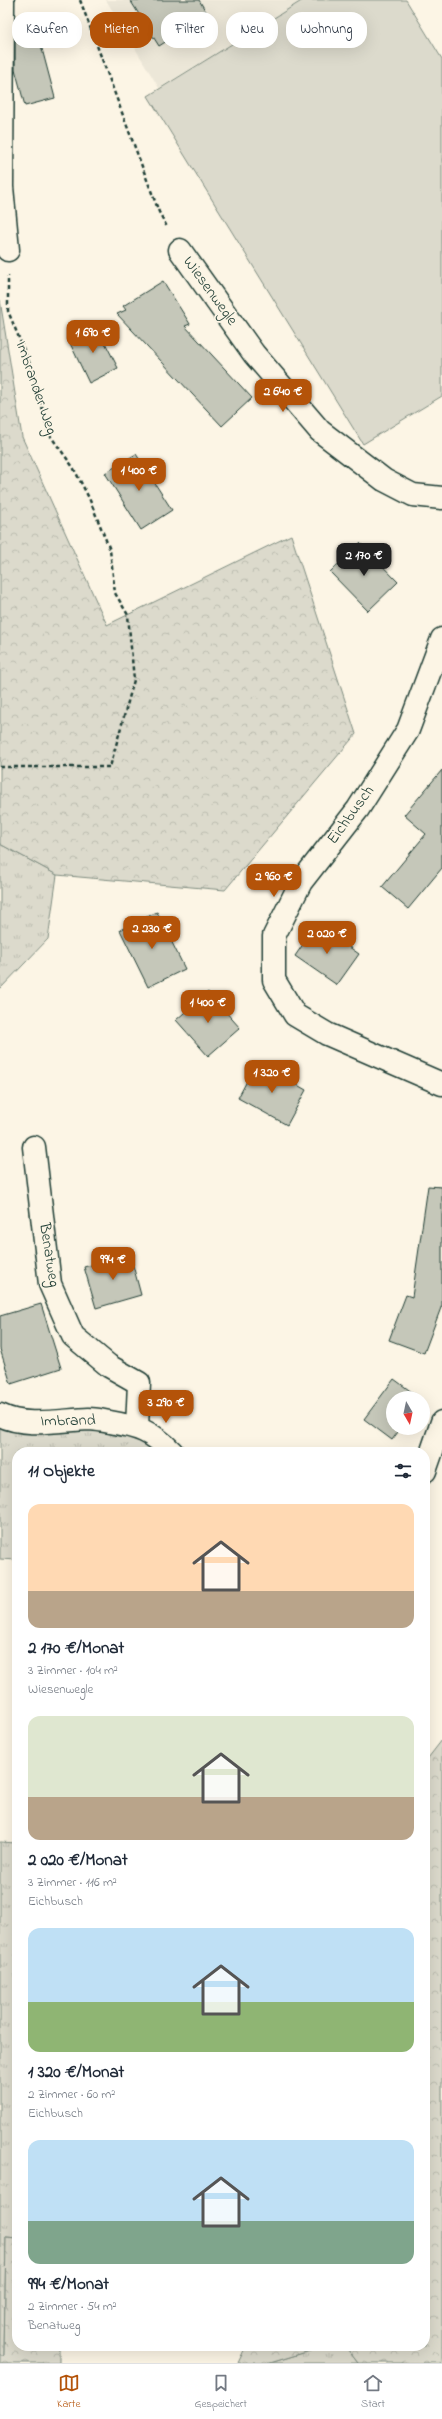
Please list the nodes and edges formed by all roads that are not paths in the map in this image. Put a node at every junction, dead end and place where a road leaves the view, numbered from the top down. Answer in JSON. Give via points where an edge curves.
{"nodes":[{"id":1,"x":3,"y":0,"type":"edge"},
{"id":2,"x":8,"y":250,"type":"road end"},
{"id":3,"x":180,"y":250,"type":"road end"},
{"id":4,"x":442,"y":498,"type":"edge"},
{"id":5,"x":442,"y":639,"type":"edge"},
{"id":6,"x":442,"y":1084,"type":"edge"},
{"id":7,"x":34,"y":1146,"type":"dead end"},
{"id":8,"x":0,"y":1415,"type":"edge"},
{"id":9,"x":442,"y":1422,"type":"edge"},
{"id":10,"x":137,"y":1426,"type":"junction"},
{"id":11,"x":167,"y":1447,"type":"edge"},
{"id":12,"x":430,"y":1457,"type":"edge"}],
"edges":[{"from":1,"to":2,"type":"street","via":[[2,187]]},
{"from":3,"to":4,"type":"street","name":"Wiesenwegle","via":[[254,354],[320,431],[384,480],[414,495]]},
{"from":5,"to":6,"type":"street","name":"Eichbusch","via":[[408,730],[358,809],[301,882],[274,936],[274,980],[295,1015],[327,1034]]},
{"from":7,"to":10,"type":"street","name":"Benatweg","via":[[50,1284],[74,1336],[109,1366],[139,1383]]},
{"from":8,"to":10,"type":"street","name":"Imbrand","via":[[10,1420],[44,1422],[91,1419]]},
{"from":9,"to":12,"type":"street"},
{"from":10,"to":11,"type":"street"}]}
